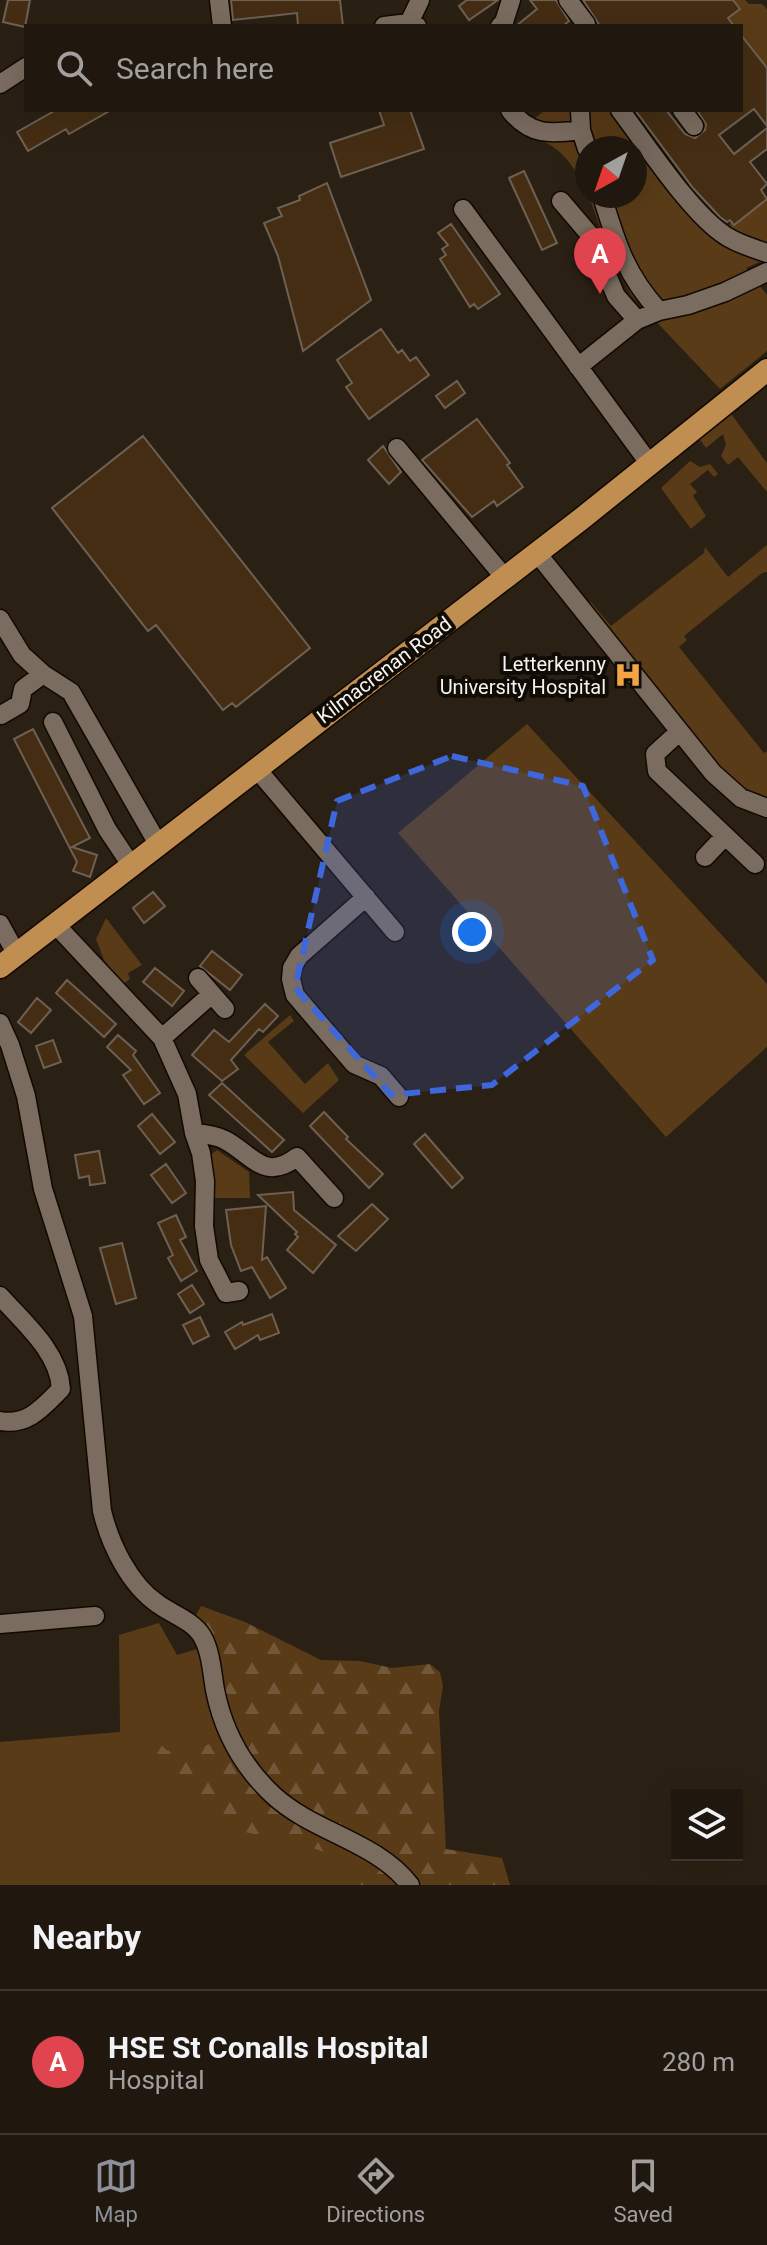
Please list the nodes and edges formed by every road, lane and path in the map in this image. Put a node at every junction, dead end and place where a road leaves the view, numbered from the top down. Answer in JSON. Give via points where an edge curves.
{"nodes":[{"id":1,"x":219,"y":0,"type":"edge"},
{"id":2,"x":420,"y":0,"type":"edge"},
{"id":3,"x":511,"y":0,"type":"edge"},
{"id":4,"x":568,"y":0,"type":"edge"},
{"id":5,"x":222,"y":24,"type":"edge"},
{"id":6,"x":413,"y":24,"type":"edge"},
{"id":7,"x":502,"y":24,"type":"edge"},
{"id":8,"x":586,"y":24,"type":"edge"},
{"id":9,"x":24,"y":68,"type":"edge"},
{"id":10,"x":0,"y":84,"type":"edge"},
{"id":11,"x":512,"y":112,"type":"edge"},
{"id":12,"x":580,"y":112,"type":"edge"},
{"id":13,"x":622,"y":112,"type":"edge"},
{"id":14,"x":684,"y":112,"type":"edge"},
{"id":15,"x":694,"y":126,"type":"dead end"},
{"id":16,"x":583,"y":136,"type":"edge"},
{"id":17,"x":575,"y":138,"type":"edge"},
{"id":18,"x":561,"y":201,"type":"dead end"},
{"id":19,"x":606,"y":208,"type":"edge"},
{"id":20,"x":463,"y":209,"type":"dead end"},
{"id":21,"x":767,"y":253,"type":"edge"},
{"id":22,"x":767,"y":272,"type":"edge"},
{"id":23,"x":659,"y":311,"type":"junction"},
{"id":24,"x":637,"y":320,"type":"junction"},
{"id":25,"x":578,"y":367,"type":"junction"},
{"id":26,"x":767,"y":370,"type":"edge"},
{"id":27,"x":397,"y":448,"type":"dead end"},
{"id":28,"x":649,"y":463,"type":"junction"},
{"id":29,"x":537,"y":553,"type":"junction"},
{"id":30,"x":505,"y":578,"type":"junction"},
{"id":31,"x":0,"y":619,"type":"edge"},
{"id":32,"x":43,"y":674,"type":"junction"},
{"id":33,"x":1,"y":715,"type":"edge"},
{"id":34,"x":53,"y":722,"type":"dead end"},
{"id":35,"x":679,"y":732,"type":"junction"},
{"id":36,"x":256,"y":768,"type":"junction"},
{"id":37,"x":767,"y":808,"type":"edge"},
{"id":38,"x":725,"y":836,"type":"junction"},
{"id":39,"x":158,"y":844,"type":"junction"},
{"id":40,"x":705,"y":857,"type":"dead end"},
{"id":41,"x":755,"y":864,"type":"dead end"},
{"id":42,"x":131,"y":865,"type":"junction"},
{"id":43,"x":366,"y":897,"type":"junction"},
{"id":44,"x":0,"y":924,"type":"edge"},
{"id":45,"x":55,"y":924,"type":"junction"},
{"id":46,"x":395,"y":932,"type":"dead end"},
{"id":47,"x":8,"y":960,"type":"edge"},
{"id":48,"x":198,"y":978,"type":"dead end"},
{"id":49,"x":212,"y":994,"type":"junction"},
{"id":50,"x":225,"y":1009,"type":"dead end"},
{"id":51,"x":0,"y":1023,"type":"edge"},
{"id":52,"x":162,"y":1038,"type":"junction"},
{"id":53,"x":399,"y":1097,"type":"dead end"},
{"id":54,"x":194,"y":1133,"type":"junction"},
{"id":55,"x":334,"y":1198,"type":"dead end"},
{"id":56,"x":239,"y":1291,"type":"dead end"},
{"id":57,"x":0,"y":1296,"type":"edge"},
{"id":58,"x":0,"y":1421,"type":"edge"},
{"id":59,"x":95,"y":1616,"type":"dead end"},
{"id":60,"x":0,"y":1624,"type":"edge"},
{"id":61,"x":410,"y":1885,"type":"edge"}],
"edges":[{"from":1,"to":5,"type":"street"},
{"from":2,"to":6,"type":"street"},
{"from":3,"to":7,"type":"street"},
{"from":4,"to":8,"type":"street"},
{"from":9,"to":10,"type":"street"},
{"from":11,"to":17,"type":"street","via":[[531,129]]},
{"from":12,"to":16,"type":"street"},
{"from":13,"to":21,"type":"street","via":[[712,225]]},
{"from":14,"to":15,"type":"street"},
{"from":18,"to":24,"type":"street","via":[[590,235],[616,296]]},
{"from":19,"to":23,"type":"street","via":[[625,265]]},
{"from":20,"to":25,"type":"street"},
{"from":22,"to":23,"type":"street","via":[[725,292]]},
{"from":23,"to":24,"type":"street"},
{"from":24,"to":25,"type":"street"},
{"from":25,"to":28,"type":"street"},
{"from":26,"to":28,"type":"main road","name":"Kilmacrenan Road"},
{"from":27,"to":30,"type":"street"},
{"from":28,"to":29,"type":"main road","name":"Kilmacrenan Road"},
{"from":29,"to":30,"type":"main road","name":"Kilmacrenan Road"},
{"from":29,"to":35,"type":"street"},
{"from":30,"to":36,"type":"main road","name":"Kilmacrenan Road"},
{"from":31,"to":32,"type":"street","via":[[22,655]]},
{"from":32,"to":33,"type":"street","via":[[23,689],[20,704]]},
{"from":32,"to":39,"type":"street","via":[[71,692]]},
{"from":34,"to":42,"type":"street"},
{"from":35,"to":37,"type":"street","via":[[733,792]]},
{"from":35,"to":38,"type":"street","via":[[655,754],[655,766]]},
{"from":36,"to":39,"type":"main road","name":"Kilmacrenan Road"},
{"from":36,"to":43,"type":"street"},
{"from":38,"to":40,"type":"street"},
{"from":38,"to":41,"type":"street"},
{"from":39,"to":42,"type":"main road","name":"Kilmacrenan Road"},
{"from":42,"to":45,"type":"main road","name":"Kilmacrenan Road"},
{"from":43,"to":46,"type":"street"},
{"from":43,"to":53,"type":"street","via":[[299,956],[292,968],[292,991],[354,1064],[381,1076]]},
{"from":44,"to":47,"type":"street"},
{"from":45,"to":47,"type":"main road","name":"Kilmacrenan Road"},
{"from":45,"to":52,"type":"street"},
{"from":48,"to":49,"type":"street"},
{"from":49,"to":50,"type":"street"},
{"from":49,"to":52,"type":"street"},
{"from":51,"to":61,"type":"street","via":[[26,1096],[43,1189],[83,1316],[108,1533],[155,1602],[202,1636],[222,1718],[252,1771],[296,1813],[384,1859]]},
{"from":52,"to":54,"type":"street","via":[[187,1094]]},
{"from":54,"to":55,"type":"street","via":[[225,1140],[267,1167],[282,1168],[297,1157]]},
{"from":54,"to":56,"type":"street","via":[[205,1181],[209,1260],[226,1293]]},
{"from":57,"to":58,"type":"street","via":[[51,1356],[61,1389],[35,1414],[14,1423]]},
{"from":59,"to":60,"type":"street"}]}
